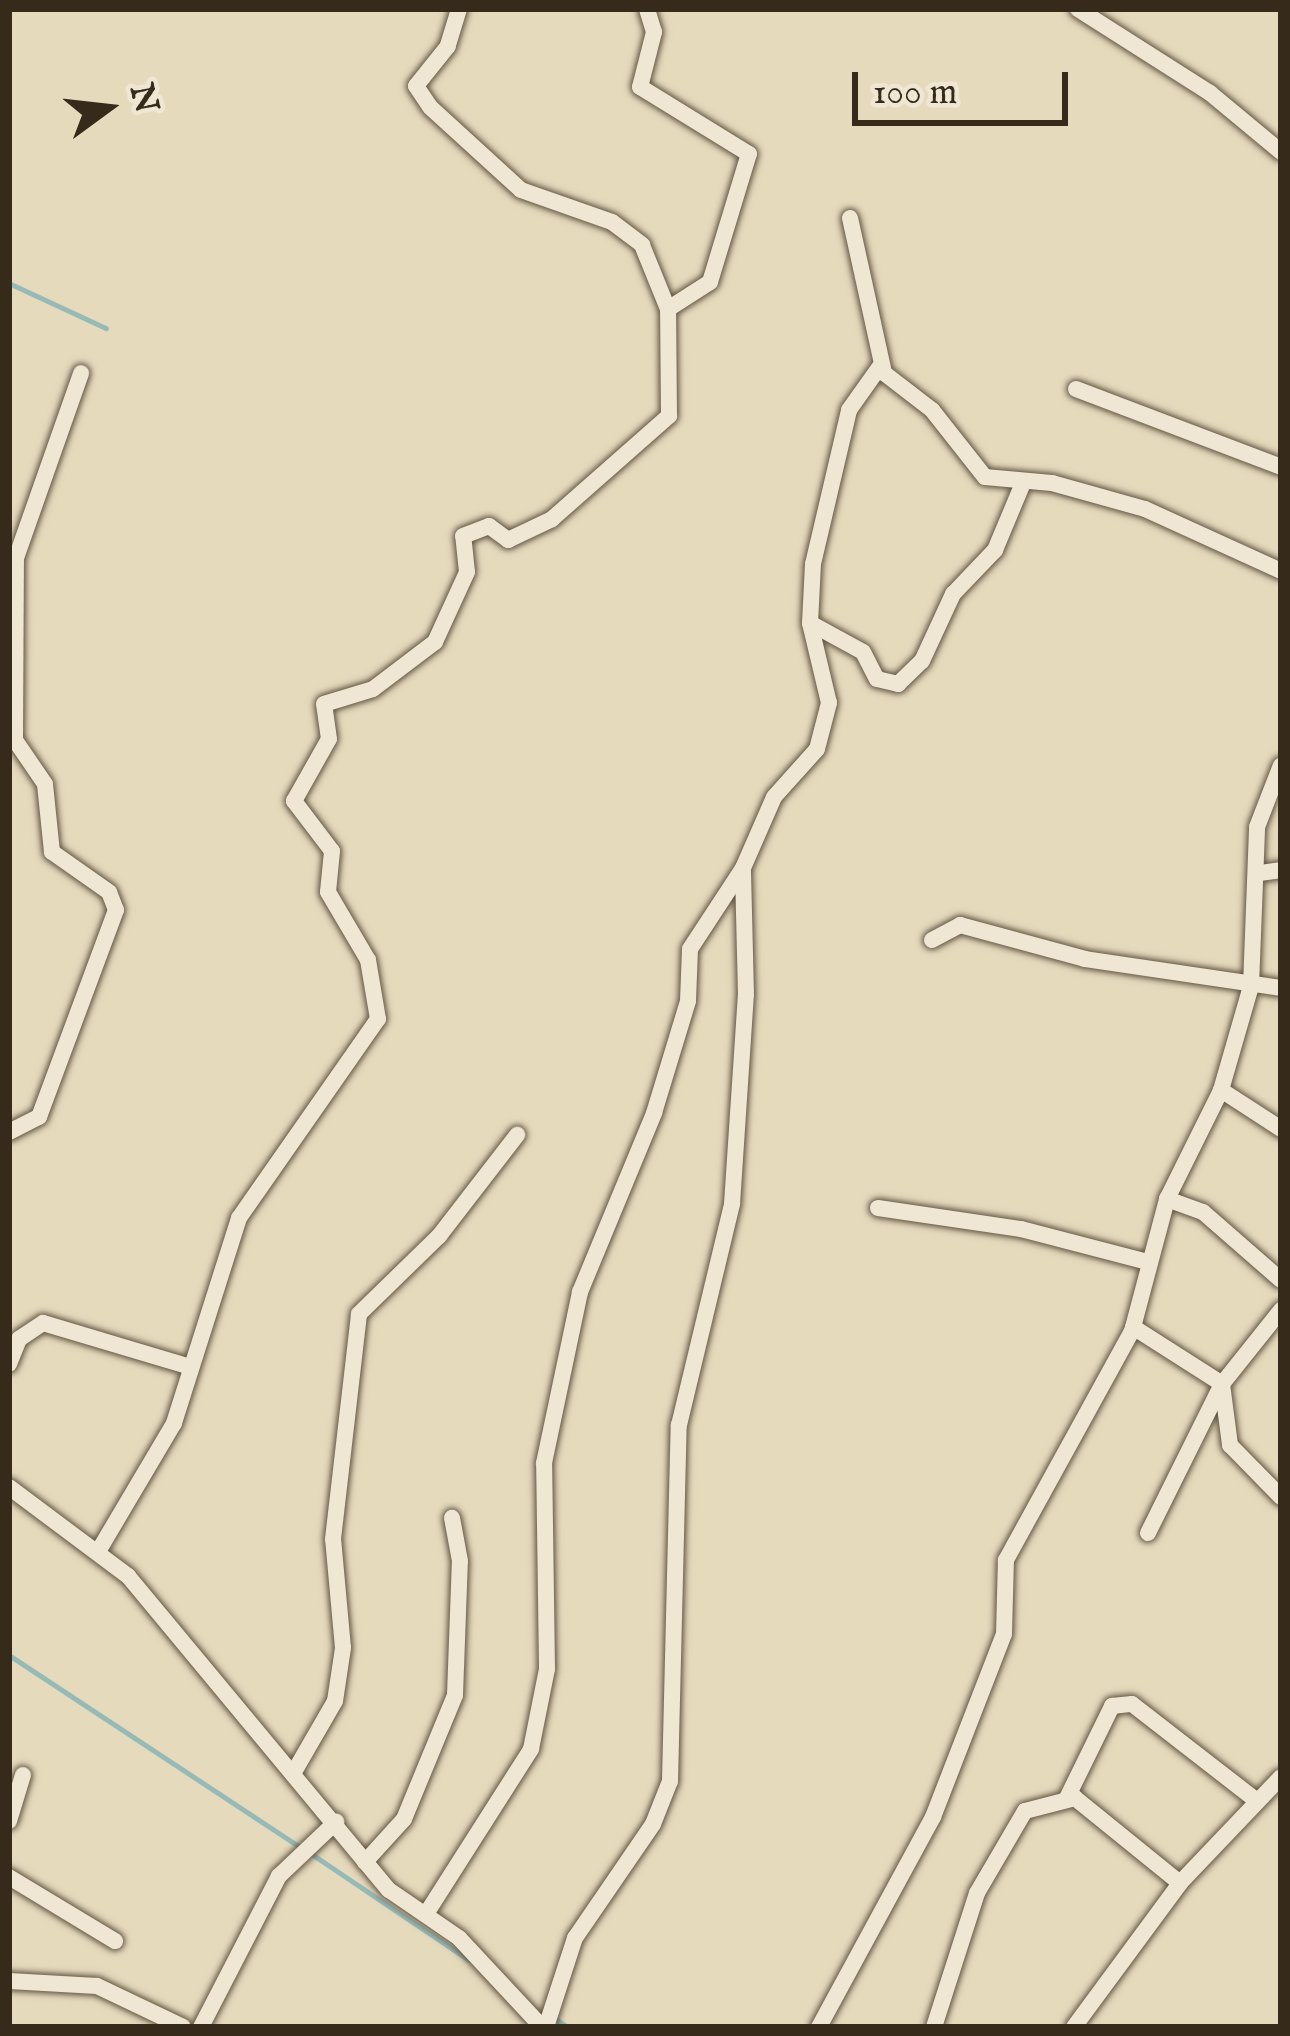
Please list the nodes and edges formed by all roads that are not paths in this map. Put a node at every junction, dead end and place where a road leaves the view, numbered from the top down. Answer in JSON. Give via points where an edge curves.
{"nodes":[{"id":1,"x":459,"y":9,"type":"edge"},
{"id":2,"x":647,"y":9,"type":"edge"},
{"id":3,"x":1078,"y":9,"type":"edge"},
{"id":4,"x":1281,"y":152,"type":"edge"},
{"id":5,"x":850,"y":218,"type":"dead end"},
{"id":6,"x":668,"y":310,"type":"junction"},
{"id":7,"x":881,"y":365,"type":"junction"},
{"id":8,"x":81,"y":373,"type":"dead end"},
{"id":9,"x":1076,"y":389,"type":"dead end"},
{"id":10,"x":1281,"y":467,"type":"edge"},
{"id":11,"x":1023,"y":483,"type":"junction"},
{"id":12,"x":1281,"y":571,"type":"edge"},
{"id":13,"x":810,"y":623,"type":"junction"},
{"id":14,"x":1281,"y":765,"type":"edge"},
{"id":15,"x":743,"y":868,"type":"junction"},
{"id":16,"x":1281,"y":870,"type":"edge"},
{"id":17,"x":1260,"y":873,"type":"junction"},
{"id":18,"x":932,"y":940,"type":"dead end"},
{"id":19,"x":1251,"y":986,"type":"junction"},
{"id":20,"x":1281,"y":988,"type":"edge"},
{"id":21,"x":1221,"y":1090,"type":"junction"},
{"id":22,"x":1281,"y":1129,"type":"edge"},
{"id":23,"x":9,"y":1132,"type":"edge"},
{"id":24,"x":517,"y":1135,"type":"dead end"},
{"id":25,"x":1167,"y":1199,"type":"junction"},
{"id":26,"x":878,"y":1208,"type":"dead end"},
{"id":27,"x":1148,"y":1262,"type":"junction"},
{"id":28,"x":1281,"y":1280,"type":"edge"},
{"id":29,"x":1281,"y":1310,"type":"edge"},
{"id":30,"x":1133,"y":1327,"type":"junction"},
{"id":31,"x":9,"y":1364,"type":"edge"},
{"id":32,"x":188,"y":1366,"type":"junction"},
{"id":33,"x":1222,"y":1384,"type":"junction"},
{"id":34,"x":9,"y":1487,"type":"edge"},
{"id":35,"x":1281,"y":1497,"type":"edge"},
{"id":36,"x":452,"y":1518,"type":"dead end"},
{"id":37,"x":1148,"y":1533,"type":"dead end"},
{"id":38,"x":99,"y":1550,"type":"junction"},
{"id":39,"x":294,"y":1772,"type":"junction"},
{"id":40,"x":23,"y":1775,"type":"dead end"},
{"id":41,"x":1281,"y":1777,"type":"edge"},
{"id":42,"x":1066,"y":1800,"type":"junction"},
{"id":43,"x":1257,"y":1802,"type":"junction"},
{"id":44,"x":9,"y":1821,"type":"edge"},
{"id":45,"x":336,"y":1822,"type":"junction"},
{"id":46,"x":365,"y":1862,"type":"junction"},
{"id":47,"x":9,"y":1877,"type":"edge"},
{"id":48,"x":1180,"y":1883,"type":"junction"},
{"id":49,"x":426,"y":1914,"type":"junction"},
{"id":50,"x":116,"y":1941,"type":"dead end"},
{"id":51,"x":9,"y":1981,"type":"edge"},
{"id":52,"x":183,"y":2027,"type":"edge"},
{"id":53,"x":201,"y":2027,"type":"edge"},
{"id":54,"x":544,"y":2027,"type":"edge"},
{"id":55,"x":819,"y":2027,"type":"edge"},
{"id":56,"x":934,"y":2027,"type":"edge"},
{"id":57,"x":1074,"y":2027,"type":"edge"}],
"edges":[{"from":1,"to":6,"type":"street","via":[[448,46],[416,86],[430,107],[521,190],[612,222],[642,245]]},
{"from":2,"to":6,"type":"street","via":[[654,32],[640,87],[749,154],[710,282]]},
{"from":3,"to":4,"type":"street","via":[[1210,93]]},
{"from":5,"to":7,"type":"street"},
{"from":6,"to":32,"type":"street","via":[[669,416],[551,519],[508,540],[489,526],[464,536],[467,572],[435,642],[373,689],[324,704],[329,739],[294,801],[332,851],[328,892],[368,960],[378,1018],[239,1218]]},
{"from":7,"to":11,"type":"street","via":[[985,477]]},
{"from":7,"to":13,"type":"street","via":[[849,410],[813,564]]},
{"from":8,"to":23,"type":"street","via":[[16,558],[15,740],[45,784],[52,852],[109,892],[116,910],[39,1117]]},
{"from":9,"to":10,"type":"street"},
{"from":11,"to":12,"type":"street","via":[[1145,509]]},
{"from":11,"to":13,"type":"street","via":[[995,550],[953,594],[922,662],[898,684],[878,679],[863,652]]},
{"from":13,"to":15,"type":"street","via":[[829,703],[817,749],[774,797]]},
{"from":14,"to":17,"type":"street","via":[[1257,826]]},
{"from":15,"to":49,"type":"street","via":[[691,949],[688,1001],[654,1113],[580,1292],[544,1463],[547,1669],[531,1750]]},
{"from":15,"to":54,"type":"street","via":[[746,995],[732,1204],[680,1425],[670,1781],[653,1824],[575,1938]]},
{"from":16,"to":17,"type":"street"},
{"from":17,"to":19,"type":"street"},
{"from":18,"to":19,"type":"street","via":[[961,926],[1085,959]]},
{"from":19,"to":20,"type":"street"},
{"from":19,"to":21,"type":"street"},
{"from":21,"to":22,"type":"street"},
{"from":21,"to":25,"type":"street"},
{"from":24,"to":39,"type":"street","via":[[439,1236],[359,1314],[332,1539],[343,1648],[335,1701]]},
{"from":25,"to":27,"type":"street"},
{"from":25,"to":28,"type":"street","via":[[1203,1212]]},
{"from":26,"to":27,"type":"street","via":[[1021,1229]]},
{"from":27,"to":30,"type":"street"},
{"from":29,"to":33,"type":"street"},
{"from":30,"to":33,"type":"street"},
{"from":30,"to":55,"type":"street","via":[[1006,1560],[1004,1634],[974,1716],[933,1817]]},
{"from":31,"to":32,"type":"street","via":[[19,1339],[43,1323]]},
{"from":32,"to":38,"type":"street","via":[[174,1423]]},
{"from":33,"to":35,"type":"street","via":[[1230,1444]]},
{"from":33,"to":37,"type":"street"},
{"from":34,"to":38,"type":"street"},
{"from":36,"to":46,"type":"street","via":[[460,1561],[455,1695],[404,1819]]},
{"from":38,"to":39,"type":"street"},
{"from":39,"to":45,"type":"street"},
{"from":40,"to":44,"type":"street"},
{"from":41,"to":43,"type":"street"},
{"from":42,"to":43,"type":"street","via":[[1112,1706],[1132,1704]]},
{"from":42,"to":48,"type":"street"},
{"from":42,"to":56,"type":"street","via":[[1025,1811],[1003,1840]]},
{"from":43,"to":48,"type":"street"},
{"from":45,"to":46,"type":"street"},
{"from":45,"to":53,"type":"street","via":[[279,1876]]},
{"from":46,"to":49,"type":"street"},
{"from":47,"to":50,"type":"street"},
{"from":48,"to":57,"type":"street"},
{"from":49,"to":54,"type":"street"},
{"from":51,"to":52,"type":"street","via":[[97,1986]]}]}
